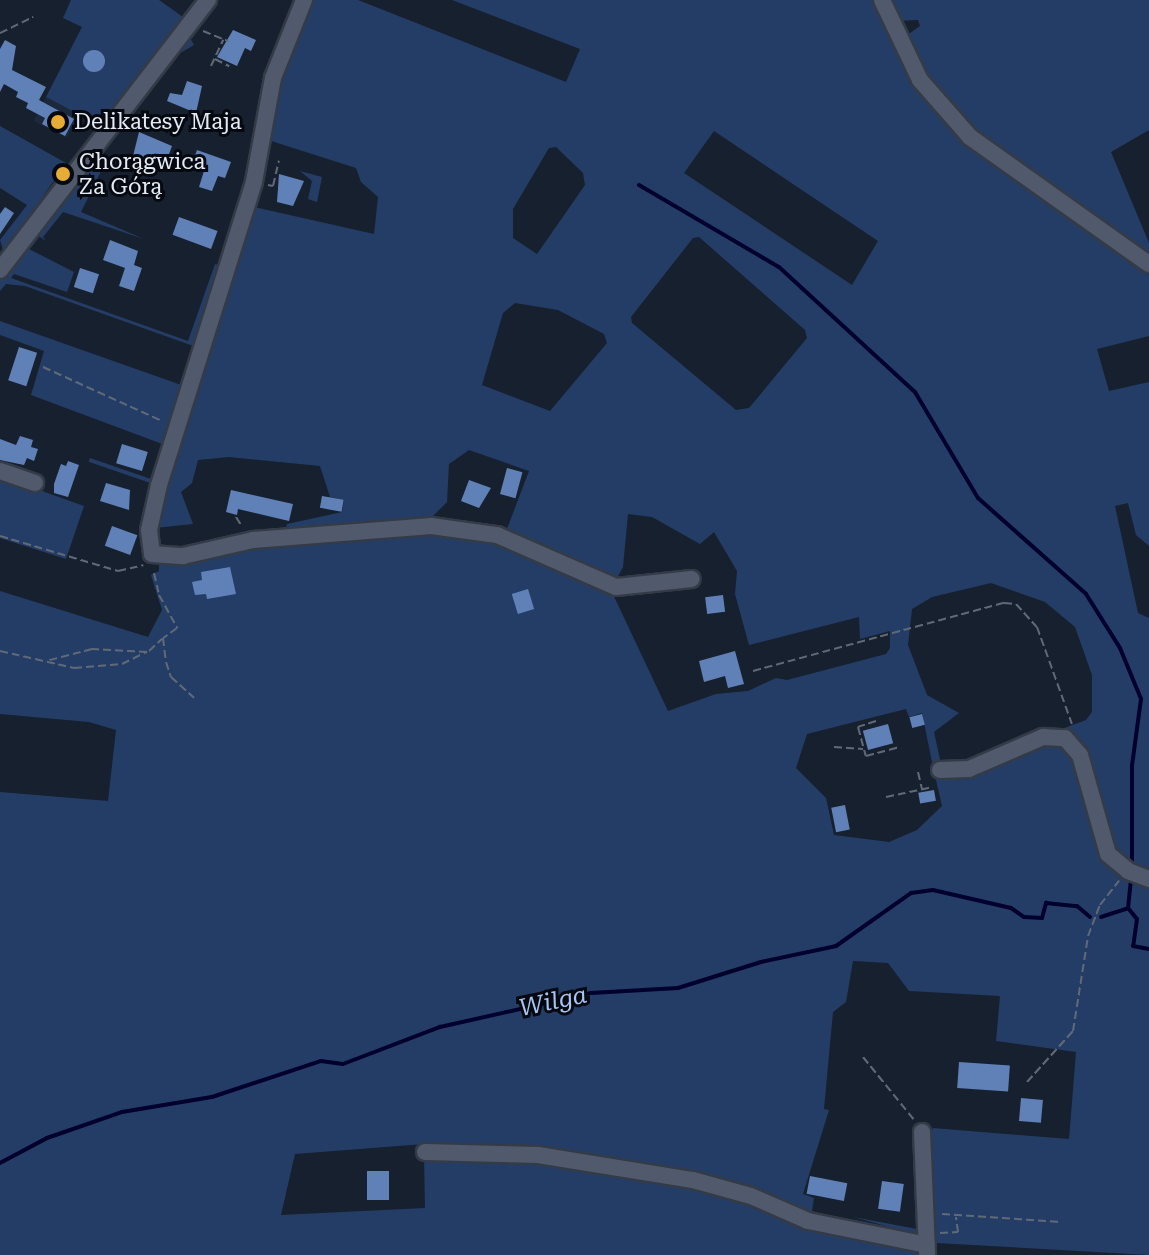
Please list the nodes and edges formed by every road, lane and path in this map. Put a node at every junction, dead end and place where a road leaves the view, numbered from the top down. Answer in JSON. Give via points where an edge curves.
{"nodes":[{"id":1,"x":208,"y":0,"type":"edge"},
{"id":2,"x":304,"y":0,"type":"edge"},
{"id":3,"x":882,"y":0,"type":"edge"},
{"id":4,"x":33,"y":17,"type":"dead end"},
{"id":5,"x":204,"y":31,"type":"dead end"},
{"id":6,"x":0,"y":33,"type":"edge"},
{"id":7,"x":223,"y":39,"type":"junction"},
{"id":8,"x":228,"y":41,"type":"dead end"},
{"id":9,"x":214,"y":59,"type":"junction"},
{"id":10,"x":211,"y":66,"type":"dead end"},
{"id":11,"x":229,"y":66,"type":"dead end"},
{"id":12,"x":279,"y":161,"type":"dead end"},
{"id":13,"x":259,"y":183,"type":"dead end"},
{"id":14,"x":1149,"y":264,"type":"edge"},
{"id":15,"x":0,"y":270,"type":"edge"},
{"id":16,"x":43,"y":367,"type":"dead end"},
{"id":17,"x":177,"y":429,"type":"junction"},
{"id":18,"x":0,"y":471,"type":"edge"},
{"id":19,"x":35,"y":483,"type":"dead end"},
{"id":20,"x":0,"y":536,"type":"edge"},
{"id":21,"x":151,"y":563,"type":"dead end"},
{"id":22,"x":154,"y":573,"type":"dead end"},
{"id":23,"x":692,"y":579,"type":"dead end"},
{"id":24,"x":163,"y":638,"type":"junction"},
{"id":25,"x":0,"y":651,"type":"edge"},
{"id":26,"x":147,"y":652,"type":"junction"},
{"id":27,"x":46,"y":661,"type":"junction"},
{"id":28,"x":753,"y":671,"type":"dead end"},
{"id":29,"x":194,"y":698,"type":"dead end"},
{"id":30,"x":876,"y":721,"type":"dead end"},
{"id":31,"x":1065,"y":738,"type":"junction"},
{"id":32,"x":834,"y":747,"type":"dead end"},
{"id":33,"x":899,"y":747,"type":"dead end"},
{"id":34,"x":864,"y":749,"type":"junction"},
{"id":35,"x":940,"y":770,"type":"dead end"},
{"id":36,"x":918,"y":772,"type":"dead end"},
{"id":37,"x":933,"y":787,"type":"dead end"},
{"id":38,"x":922,"y":789,"type":"junction"},
{"id":39,"x":886,"y":797,"type":"dead end"},
{"id":40,"x":1128,"y":871,"type":"junction"},
{"id":41,"x":1149,"y":879,"type":"edge"},
{"id":42,"x":863,"y":1057,"type":"dead end"},
{"id":43,"x":1027,"y":1082,"type":"dead end"},
{"id":44,"x":920,"y":1128,"type":"joint"},
{"id":45,"x":425,"y":1152,"type":"dead end"},
{"id":46,"x":926,"y":1211,"type":"junction"},
{"id":47,"x":956,"y":1216,"type":"junction"},
{"id":48,"x":1061,"y":1222,"type":"dead end"},
{"id":49,"x":927,"y":1244,"type":"edge"}],
"edges":[{"from":1,"to":15,"type":"street"},
{"from":2,"to":17,"type":"street","via":[[273,78],[255,178]]},
{"from":3,"to":14,"type":"street","via":[[920,80],[970,137]]},
{"from":4,"to":6,"type":"path"},
{"from":5,"to":7,"type":"path"},
{"from":7,"to":8,"type":"path"},
{"from":7,"to":9,"type":"path"},
{"from":9,"to":10,"type":"path"},
{"from":9,"to":11,"type":"path"},
{"from":12,"to":13,"type":"path","via":[[273,186]]},
{"from":16,"to":17,"type":"path"},
{"from":17,"to":23,"type":"street","via":[[152,511],[152,554],[183,556],[253,540],[431,526],[497,535],[616,587]]},
{"from":18,"to":19,"type":"street"},
{"from":20,"to":21,"type":"path","via":[[118,571]]},
{"from":22,"to":24,"type":"path","via":[[177,628]]},
{"from":24,"to":26,"type":"path"},
{"from":24,"to":29,"type":"path","via":[[171,677]]},
{"from":25,"to":27,"type":"path"},
{"from":26,"to":27,"type":"path","via":[[92,649]]},
{"from":26,"to":27,"type":"path","via":[[122,664],[74,668]]},
{"from":28,"to":31,"type":"path","via":[[1016,604],[1037,627],[1058,674],[1072,723]]},
{"from":30,"to":34,"type":"path","via":[[858,727]]},
{"from":31,"to":35,"type":"street","via":[[1043,737],[969,769]]},
{"from":31,"to":40,"type":"street","via":[[1080,755],[1102,842]]},
{"from":32,"to":34,"type":"path"},
{"from":33,"to":34,"type":"path","via":[[866,756]]},
{"from":36,"to":38,"type":"path"},
{"from":37,"to":38,"type":"path"},
{"from":38,"to":39,"type":"path"},
{"from":40,"to":41,"type":"street"},
{"from":40,"to":43,"type":"path","via":[[1093,922],[1073,1031]]},
{"from":42,"to":44,"type":"path"},
{"from":44,"to":46,"type":"street"},
{"from":45,"to":49,"type":"street","via":[[525,1154],[693,1180],[743,1193],[808,1221]]},
{"from":46,"to":47,"type":"path"},
{"from":46,"to":49,"type":"street"},
{"from":47,"to":48,"type":"path"},
{"from":47,"to":49,"type":"path","via":[[958,1232]]}]}
